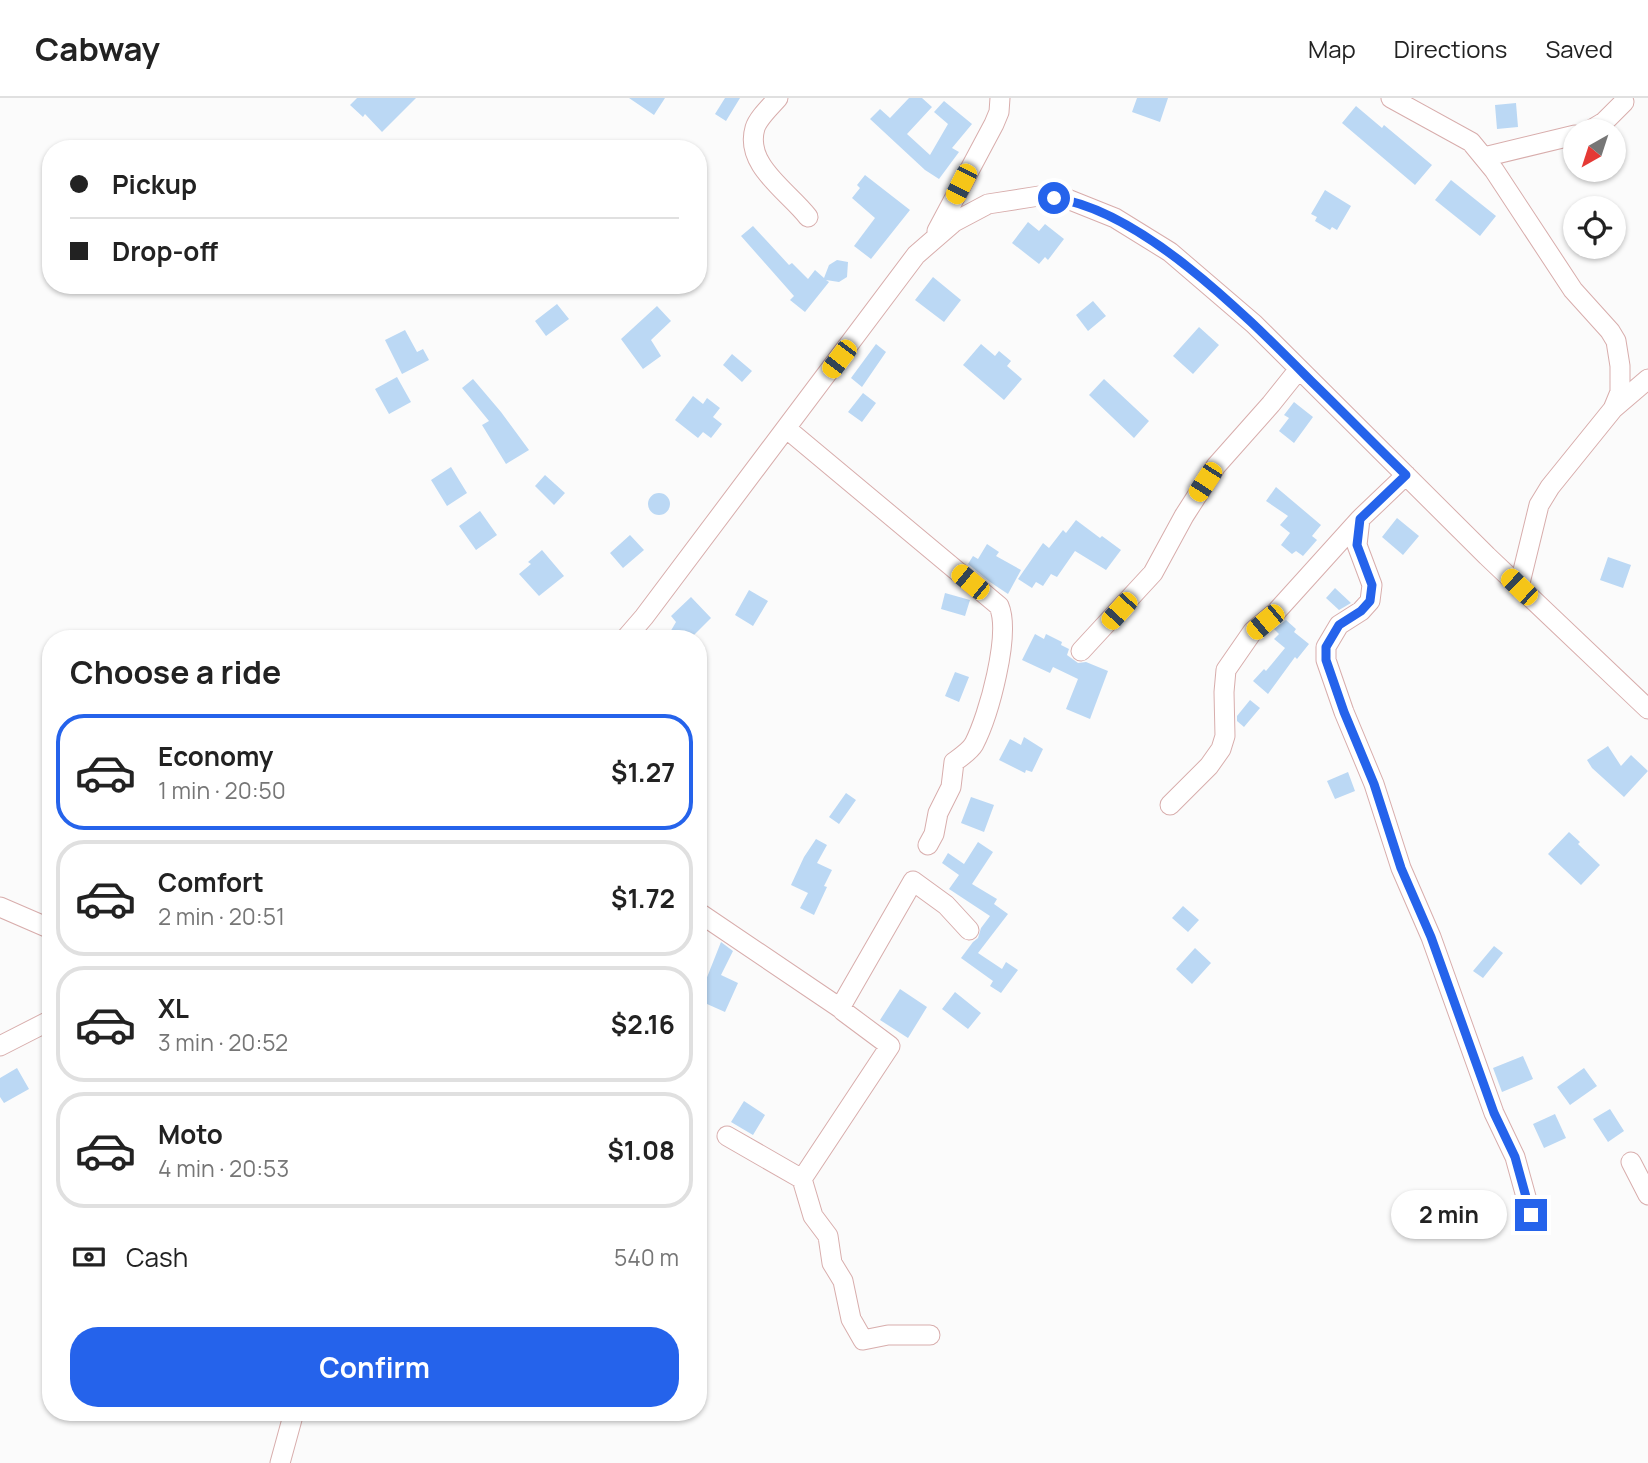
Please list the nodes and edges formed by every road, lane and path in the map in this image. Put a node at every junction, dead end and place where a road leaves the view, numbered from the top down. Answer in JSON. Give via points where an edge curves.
{"nodes":[{"id":1,"x":778,"y":98,"type":"edge"},
{"id":2,"x":1014,"y":98,"type":"edge"},
{"id":3,"x":1391,"y":98,"type":"edge"},
{"id":4,"x":1624,"y":102,"type":"dead end"},
{"id":5,"x":999,"y":105,"type":"edge"},
{"id":6,"x":1607,"y":119,"type":"edge"},
{"id":7,"x":1563,"y":138,"type":"edge"},
{"id":8,"x":1484,"y":157,"type":"junction"},
{"id":9,"x":808,"y":217,"type":"dead end"},
{"id":10,"x":932,"y":242,"type":"junction"},
{"id":11,"x":1299,"y":369,"type":"junction"},
{"id":12,"x":1648,"y":380,"type":"edge"},
{"id":13,"x":1613,"y":409,"type":"junction"},
{"id":14,"x":787,"y":429,"type":"junction"},
{"id":15,"x":1406,"y":475,"type":"junction"},
{"id":16,"x":1360,"y":519,"type":"junction"},
{"id":17,"x":1519,"y":587,"type":"junction"},
{"id":18,"x":633,"y":630,"type":"edge"},
{"id":19,"x":1080,"y":651,"type":"dead end"},
{"id":20,"x":1648,"y":709,"type":"edge"},
{"id":21,"x":1170,"y":806,"type":"dead end"},
{"id":22,"x":928,"y":845,"type":"dead end"},
{"id":23,"x":0,"y":907,"type":"edge"},
{"id":24,"x":707,"y":918,"type":"edge"},
{"id":25,"x":42,"y":925,"type":"edge"},
{"id":26,"x":969,"y":930,"type":"dead end"},
{"id":27,"x":843,"y":1011,"type":"dead end"},
{"id":28,"x":42,"y":1025,"type":"edge"},
{"id":29,"x":0,"y":1046,"type":"edge"},
{"id":30,"x":1630,"y":1162,"type":"dead end"},
{"id":31,"x":1648,"y":1195,"type":"edge"},
{"id":32,"x":1531,"y":1215,"type":"dead end"},
{"id":33,"x":930,"y":1335,"type":"dead end"},
{"id":34,"x":292,"y":1421,"type":"edge"},
{"id":35,"x":280,"y":1463,"type":"edge"}],
"edges":[{"from":1,"to":9,"type":"street","via":[[755,125],[753,146],[761,167]]},
{"from":2,"to":5,"type":"street"},
{"from":3,"to":8,"type":"street","via":[[1471,142]]},
{"from":4,"to":6,"type":"street"},
{"from":5,"to":10,"type":"street"},
{"from":7,"to":8,"type":"street"},
{"from":8,"to":13,"type":"street","via":[[1573,290],[1616,341],[1620,392]]},
{"from":10,"to":11,"type":"street","via":[[954,222],[988,204],[1038,195],[1070,200],[1115,218],[1170,252]]},
{"from":10,"to":14,"type":"street","via":[[916,255]]},
{"from":11,"to":15,"type":"street"},
{"from":11,"to":19,"type":"street","via":[[1216,466],[1153,573]]},
{"from":12,"to":13,"type":"street"},
{"from":13,"to":17,"type":"street","via":[[1539,505]]},
{"from":14,"to":18,"type":"street"},
{"from":14,"to":22,"type":"street","via":[[999,606],[1004,617],[1001,652],[984,719],[973,747],[954,762],[951,787]]},
{"from":15,"to":16,"type":"street"},
{"from":15,"to":17,"type":"street"},
{"from":16,"to":21,"type":"street","via":[[1276,612],[1253,631],[1226,670],[1221,749]]},
{"from":16,"to":32,"type":"street","via":[[1357,545],[1372,585],[1370,601],[1339,625],[1326,647],[1326,660],[1494,1113],[1515,1157]]},
{"from":17,"to":20,"type":"street"},
{"from":23,"to":25,"type":"street"},
{"from":24,"to":26,"type":"street","via":[[840,1008],[913,881],[946,905]]},
{"from":27,"to":33,"type":"street","via":[[890,1046],[802,1179],[813,1216],[828,1236],[832,1263],[863,1340]]},
{"from":28,"to":29,"type":"street"},
{"from":30,"to":31,"type":"street"},
{"from":34,"to":35,"type":"street"}]}
